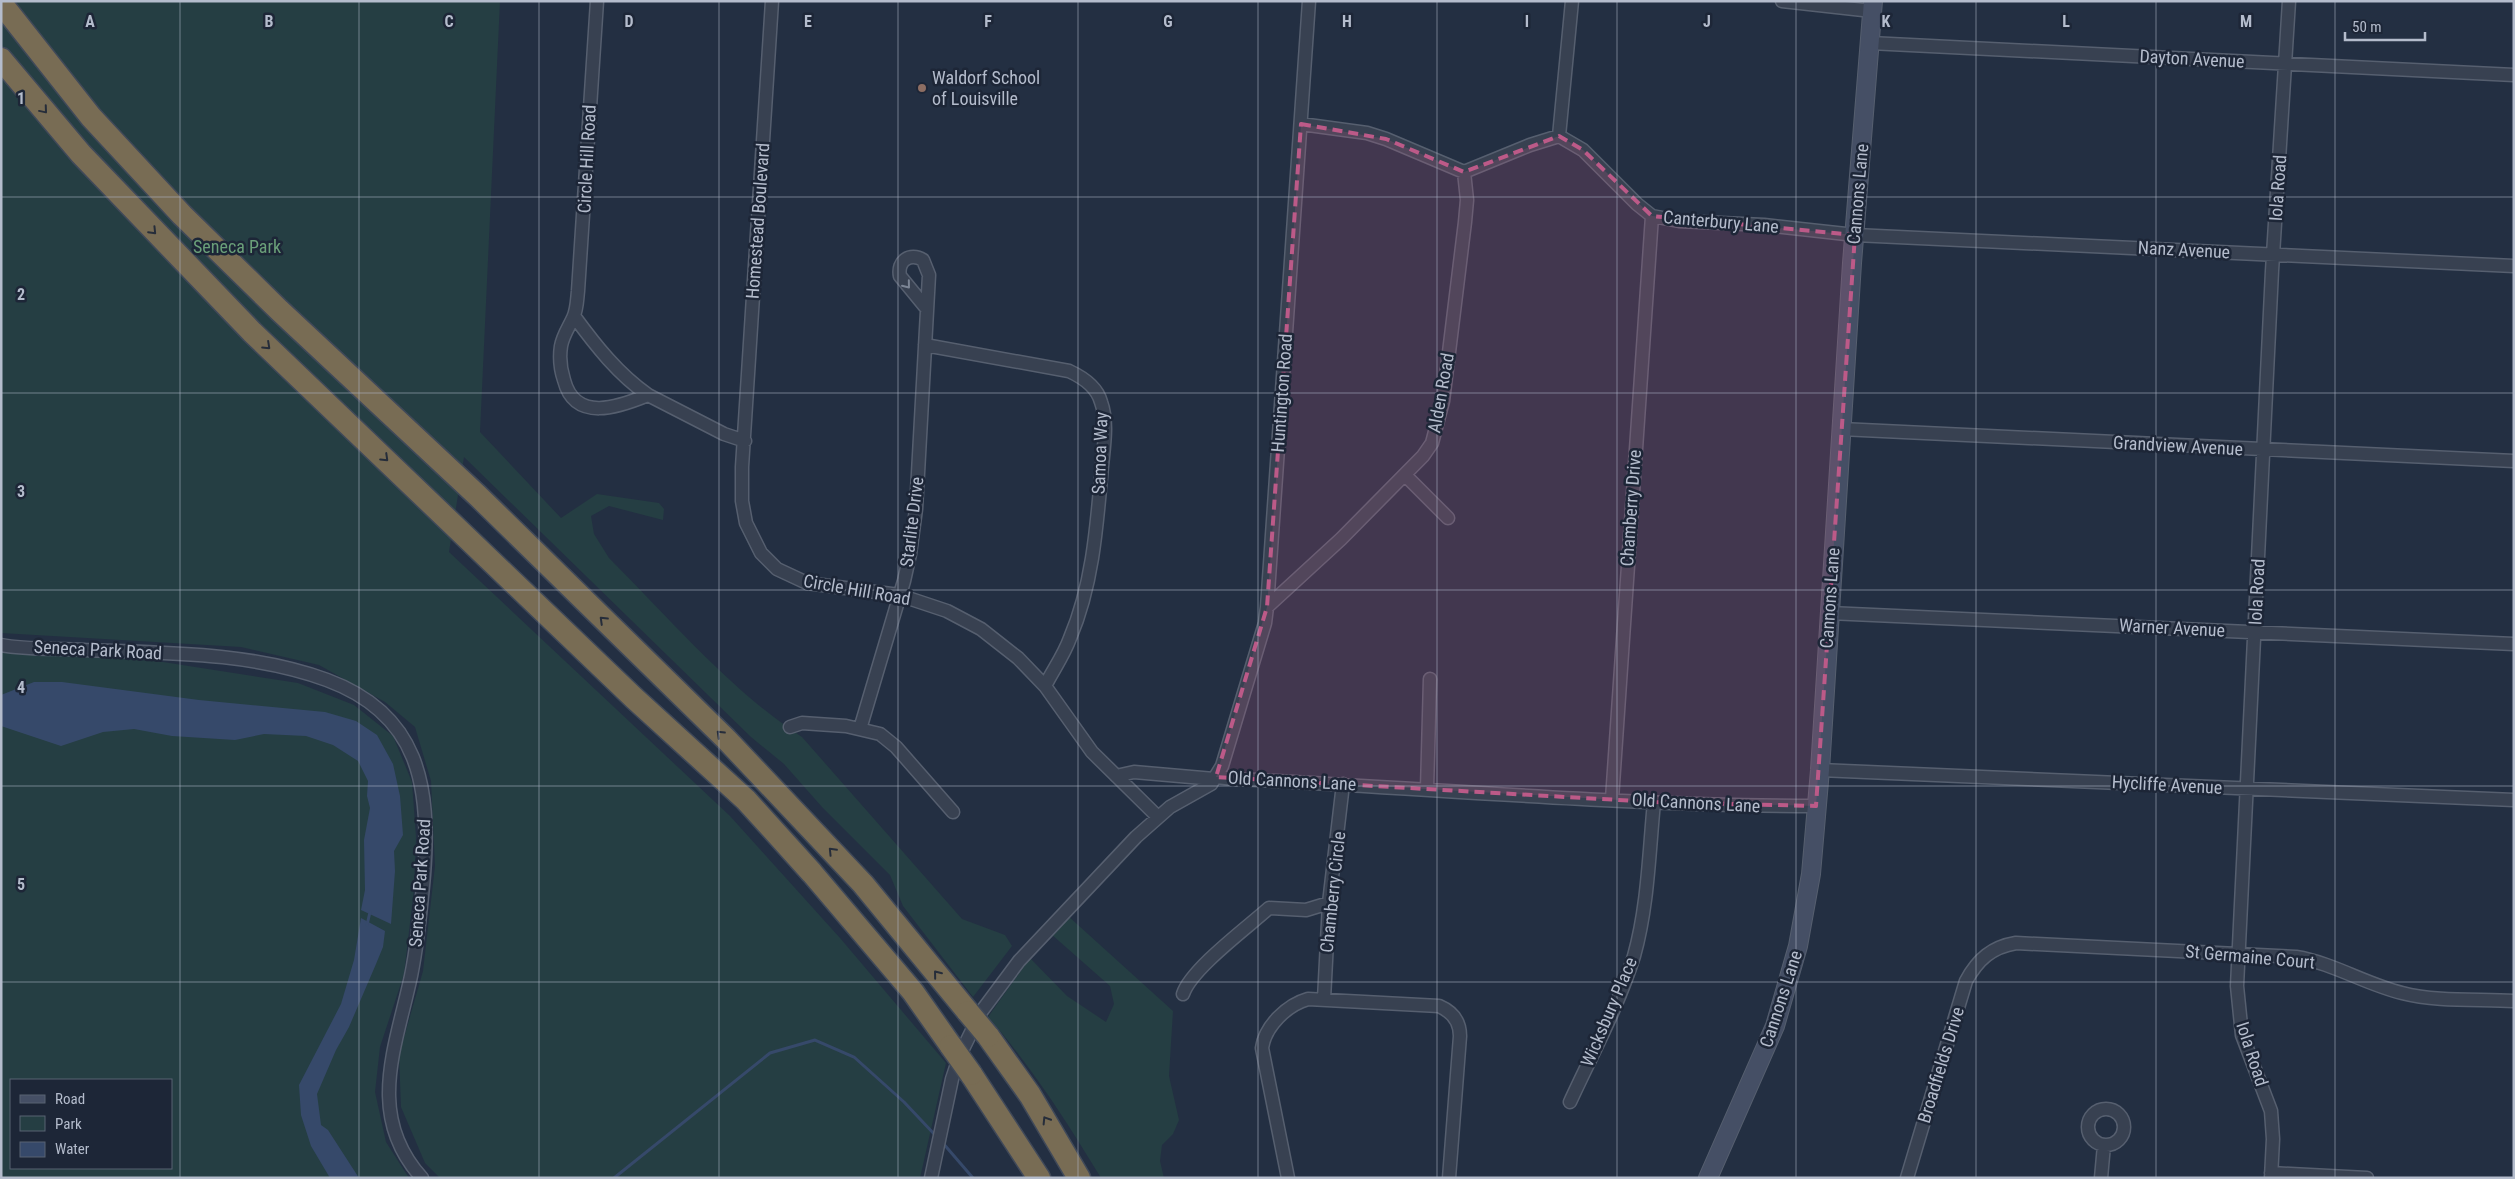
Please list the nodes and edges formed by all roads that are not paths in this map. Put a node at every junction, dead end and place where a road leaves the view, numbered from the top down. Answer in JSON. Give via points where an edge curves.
{"nodes":[{"id":1,"x":597,"y":1,"type":"edge"},
{"id":2,"x":772,"y":1,"type":"edge"},
{"id":3,"x":1309,"y":1,"type":"edge"},
{"id":4,"x":1572,"y":1,"type":"edge"},
{"id":5,"x":1782,"y":1,"type":"edge"},
{"id":6,"x":2289,"y":1,"type":"edge"},
{"id":7,"x":1,"y":2,"type":"edge"},
{"id":8,"x":1873,"y":6,"type":"edge"},
{"id":9,"x":1870,"y":43,"type":"junction"},
{"id":10,"x":1,"y":60,"type":"edge"},
{"id":11,"x":2286,"y":64,"type":"junction"},
{"id":12,"x":2514,"y":75,"type":"edge"},
{"id":13,"x":1300,"y":124,"type":"junction"},
{"id":14,"x":1559,"y":136,"type":"junction"},
{"id":15,"x":1464,"y":172,"type":"junction"},
{"id":16,"x":1652,"y":216,"type":"junction"},
{"id":17,"x":1855,"y":235,"type":"junction"},
{"id":18,"x":2274,"y":255,"type":"junction"},
{"id":19,"x":2514,"y":266,"type":"edge"},
{"id":20,"x":927,"y":309,"type":"dead end"},
{"id":21,"x":574,"y":316,"type":"junction"},
{"id":22,"x":925,"y":345,"type":"junction"},
{"id":23,"x":648,"y":395,"type":"junction"},
{"id":24,"x":1841,"y":429,"type":"junction"},
{"id":25,"x":745,"y":440,"type":"junction"},
{"id":26,"x":2264,"y":450,"type":"junction"},
{"id":27,"x":2514,"y":461,"type":"edge"},
{"id":28,"x":1405,"y":475,"type":"junction"},
{"id":29,"x":1448,"y":518,"type":"dead end"},
{"id":30,"x":899,"y":595,"type":"junction"},
{"id":31,"x":1267,"y":607,"type":"junction"},
{"id":32,"x":1829,"y":613,"type":"junction"},
{"id":33,"x":2255,"y":631,"type":"junction"},
{"id":34,"x":2514,"y":644,"type":"edge"},
{"id":35,"x":1,"y":645,"type":"edge"},
{"id":36,"x":1430,"y":679,"type":"dead end"},
{"id":37,"x":1045,"y":686,"type":"junction"},
{"id":38,"x":790,"y":728,"type":"dead end"},
{"id":39,"x":860,"y":729,"type":"junction"},
{"id":40,"x":1820,"y":770,"type":"junction"},
{"id":41,"x":1116,"y":776,"type":"junction"},
{"id":42,"x":1215,"y":778,"type":"junction"},
{"id":43,"x":1344,"y":784,"type":"junction"},
{"id":44,"x":2247,"y":788,"type":"junction"},
{"id":45,"x":1427,"y":789,"type":"junction"},
{"id":46,"x":1612,"y":799,"type":"junction"},
{"id":47,"x":2514,"y":800,"type":"edge"},
{"id":48,"x":1654,"y":802,"type":"junction"},
{"id":49,"x":1816,"y":806,"type":"junction"},
{"id":50,"x":953,"y":812,"type":"dead end"},
{"id":51,"x":1158,"y":817,"type":"junction"},
{"id":52,"x":1329,"y":903,"type":"junction"},
{"id":53,"x":2239,"y":953,"type":"junction"},
{"id":54,"x":1984,"y":956,"type":"joint"},
{"id":55,"x":1184,"y":994,"type":"dead end"},
{"id":56,"x":1324,"y":999,"type":"junction"},
{"id":57,"x":2514,"y":1001,"type":"edge"},
{"id":58,"x":1570,"y":1102,"type":"dead end"},
{"id":59,"x":1061,"y":1145,"type":"junction"},
{"id":60,"x":2104,"y":1145,"type":"dead end"},
{"id":61,"x":2271,"y":1175,"type":"edge"},
{"id":62,"x":422,"y":1178,"type":"edge"},
{"id":63,"x":931,"y":1178,"type":"edge"},
{"id":64,"x":1039,"y":1178,"type":"edge"},
{"id":65,"x":1079,"y":1178,"type":"edge"},
{"id":66,"x":1084,"y":1178,"type":"edge"},
{"id":67,"x":1288,"y":1178,"type":"edge"},
{"id":68,"x":1449,"y":1178,"type":"edge"},
{"id":69,"x":1708,"y":1178,"type":"edge"},
{"id":70,"x":1907,"y":1178,"type":"edge"},
{"id":71,"x":2101,"y":1178,"type":"edge"},
{"id":72,"x":2367,"y":1178,"type":"edge"}],
"edges":[{"from":1,"to":21,"type":"street","name":"Circle Hill Road"},
{"from":2,"to":25,"type":"street","name":"Homestead Boulevard"},
{"from":3,"to":13,"type":"street","name":"Huntington Road"},
{"from":4,"to":14,"type":"street"},
{"from":5,"to":8,"type":"street"},
{"from":6,"to":11,"type":"street","name":"Iola Road"},
{"from":59,"to":7,"type":"highway","one_way":true,"bridge":true,"via":[[988,1036],[863,884],[726,740],[478,496],[182,215],[91,117]]},
{"from":8,"to":9,"type":"main road","name":"Cannons Lane"},
{"from":9,"to":11,"type":"street","name":"Dayton Avenue"},
{"from":9,"to":17,"type":"main road","name":"Cannons Lane"},
{"from":10,"to":64,"type":"highway","one_way":true,"bridge":true,"via":[[81,154],[252,332],[634,698],[746,800],[913,992]]},
{"from":11,"to":12,"type":"street","name":"Dayton Avenue"},
{"from":11,"to":18,"type":"street","name":"Iola Road"},
{"from":13,"to":15,"type":"street","via":[[1386,139]]},
{"from":13,"to":31,"type":"street","name":"Huntington Road"},
{"from":14,"to":15,"type":"street"},
{"from":14,"to":16,"type":"street","name":"Canterbury Lane","via":[[1583,150]]},
{"from":15,"to":28,"type":"street","name":"Alden Road","via":[[1465,222],[1444,401],[1432,443]]},
{"from":16,"to":17,"type":"street","name":"Canterbury Lane"},
{"from":16,"to":46,"type":"street","name":"Chamberry Drive"},
{"from":17,"to":18,"type":"street","name":"Nanz Avenue"},
{"from":17,"to":24,"type":"main road","name":"Cannons Lane"},
{"from":18,"to":19,"type":"street","name":"Nanz Avenue"},
{"from":18,"to":26,"type":"street","name":"Iola Road"},
{"from":20,"to":22,"type":"street","name":"Starlite Drive"},
{"from":21,"to":23,"type":"street","via":[[615,368]]},
{"from":21,"to":23,"type":"street","name":"Circle Hill Road","via":[[562,344],[559,363],[565,387],[574,400],[593,409],[624,406]]},
{"from":22,"to":30,"type":"street","name":"Starlite Drive","via":[[914,533]]},
{"from":22,"to":37,"type":"street","name":"Samoa Way","via":[[1069,371],[1094,388],[1100,399],[1104,421],[1103,454],[1092,561],[1070,639]]},
{"from":23,"to":25,"type":"street","via":[[724,434]]},
{"from":24,"to":26,"type":"street","name":"Grandview Avenue"},
{"from":24,"to":32,"type":"main road","name":"Cannons Lane"},
{"from":25,"to":30,"type":"street","name":"Circle Hill Road","via":[[744,516],[755,544],[769,562],[802,581]]},
{"from":26,"to":27,"type":"street","name":"Grandview Avenue"},
{"from":26,"to":33,"type":"street","name":"Iola Road"},
{"from":28,"to":29,"type":"street"},
{"from":28,"to":31,"type":"street","name":"Alden Road"},
{"from":30,"to":37,"type":"street","name":"Circle Hill Road","via":[[947,611],[981,629],[1018,658]]},
{"from":30,"to":39,"type":"street","name":"Starlite Drive"},
{"from":31,"to":42,"type":"street","name":"Huntington Road","via":[[1222,766]]},
{"from":32,"to":33,"type":"street","name":"Warner Avenue"},
{"from":32,"to":40,"type":"main road","name":"Cannons Lane"},
{"from":33,"to":34,"type":"street","name":"Warner Avenue"},
{"from":33,"to":44,"type":"street","name":"Iola Road"},
{"from":35,"to":62,"type":"street","name":"Seneca Park Road","via":[[227,659],[296,670],[356,693],[377,707],[396,726],[412,751],[421,779],[426,851],[417,942],[389,1071],[388,1099],[399,1143]]},
{"from":36,"to":45,"type":"street"},
{"from":37,"to":41,"type":"street","name":"Circle Hill Road","via":[[1092,752]]},
{"from":38,"to":39,"type":"street","via":[[802,722]]},
{"from":39,"to":50,"type":"street","via":[[880,734],[891,743]]},
{"from":40,"to":44,"type":"street","name":"Hycliffe Avenue"},
{"from":40,"to":49,"type":"main road","name":"Cannons Lane"},
{"from":41,"to":42,"type":"street","via":[[1134,772]]},
{"from":41,"to":51,"type":"street","name":"Circle Hill Road"},
{"from":42,"to":43,"type":"street","name":"Old Cannons Lane"},
{"from":42,"to":51,"type":"street","name":"Old Cannons Lane","via":[[1211,784]]},
{"from":43,"to":45,"type":"street","name":"Old Cannons Lane"},
{"from":43,"to":52,"type":"street","name":"Chamberry Circle"},
{"from":44,"to":47,"type":"street","name":"Hycliffe Avenue"},
{"from":44,"to":53,"type":"street","name":"Iola Road"},
{"from":45,"to":46,"type":"street","name":"Old Cannons Lane"},
{"from":46,"to":48,"type":"street","name":"Old Cannons Lane"},
{"from":48,"to":49,"type":"street","name":"Old Cannons Lane"},
{"from":48,"to":58,"type":"street","name":"Wicksbury Place","via":[[1645,899],[1634,954],[1615,1007]]},
{"from":49,"to":69,"type":"main road","name":"Cannons Lane","via":[[1805,910],[1788,986],[1757,1068]]},
{"from":51,"to":63,"type":"street","name":"Old Cannons Lane","via":[[1019,961],[981,1012],[960,1055]]},
{"from":52,"to":55,"type":"street","via":[[1306,910],[1269,908],[1202,968],[1186,986]]},
{"from":52,"to":56,"type":"street","name":"Chamberry Circle"},
{"from":53,"to":54,"type":"street","name":"St Germaine Court","via":[[2016,942],[2002,945]]},
{"from":53,"to":57,"type":"street","name":"St Germaine Court","via":[[2309,959],[2402,993]]},
{"from":53,"to":61,"type":"street","name":"Iola Road","via":[[2239,1019],[2247,1053],[2270,1111]]},
{"from":54,"to":70,"type":"street","name":"Broadfields Drive","via":[[1966,980]]},
{"from":56,"to":67,"type":"street","via":[[1308,999],[1291,1006],[1263,1040],[1263,1058]]},
{"from":56,"to":68,"type":"street","via":[[1439,1006],[1453,1015],[1460,1036]]},
{"from":59,"to":65,"type":"highway"},
{"from":59,"to":66,"type":"highway"},
{"from":60,"to":71,"type":"street"},
{"from":61,"to":72,"type":"street"}]}
